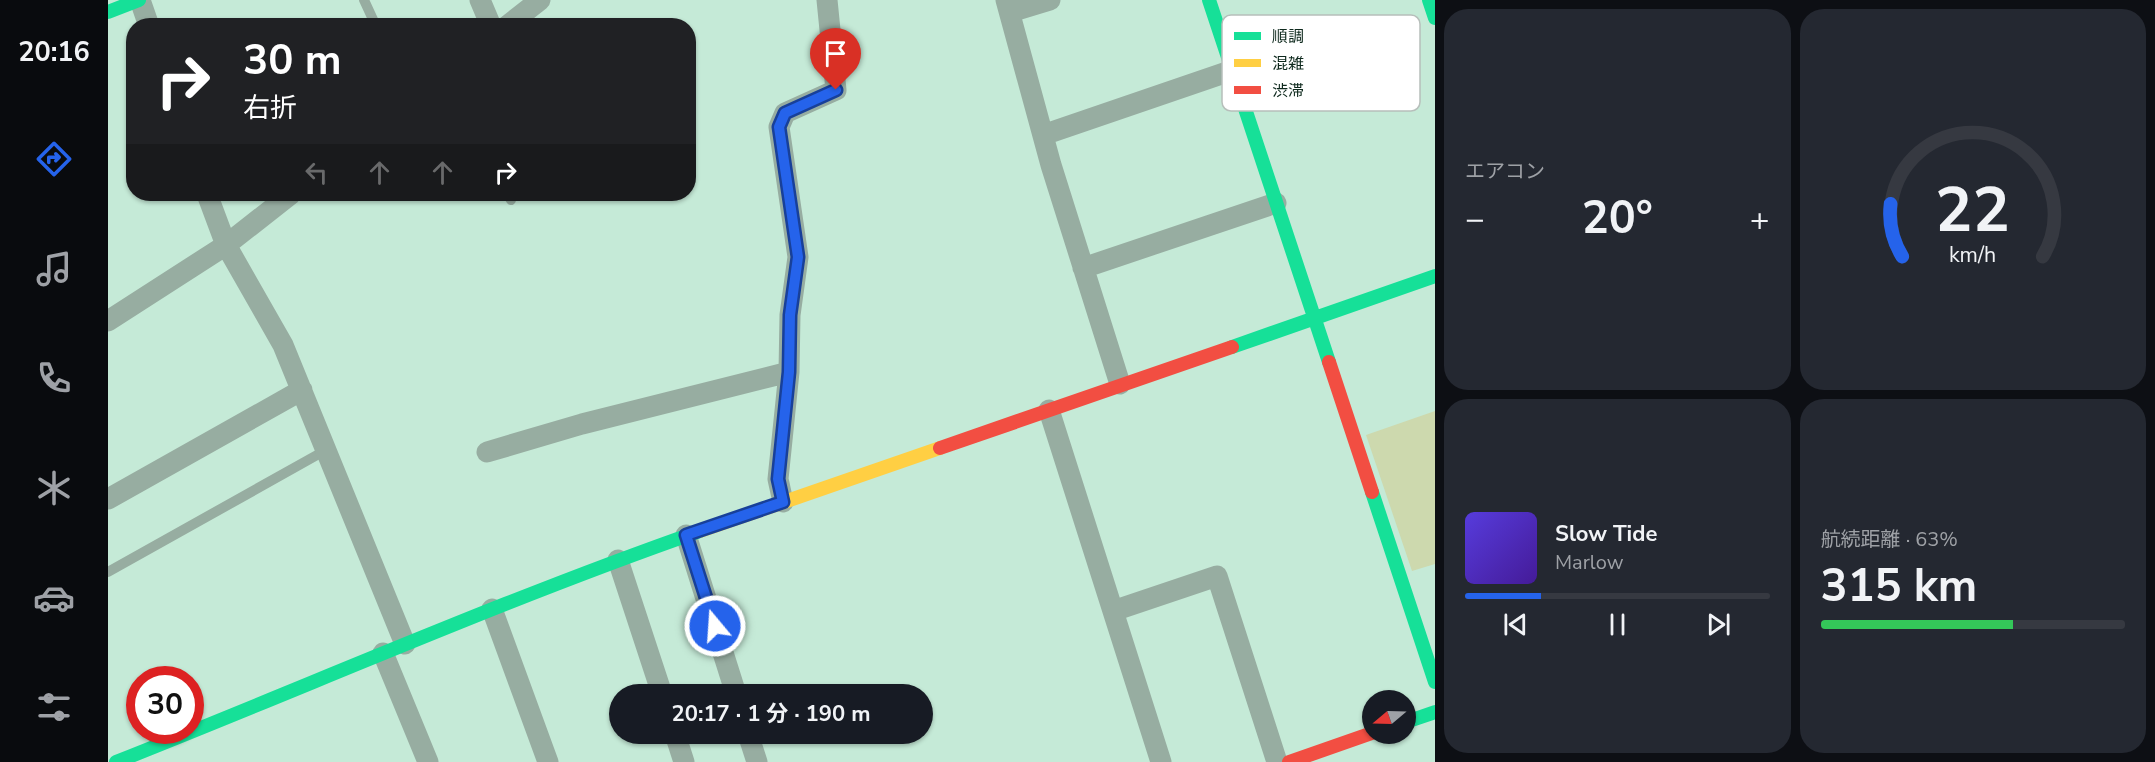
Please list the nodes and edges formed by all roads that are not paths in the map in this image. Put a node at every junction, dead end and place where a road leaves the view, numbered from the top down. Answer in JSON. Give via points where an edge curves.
{"nodes":[{"id":1,"x":140,"y":0,"type":"edge"},
{"id":2,"x":364,"y":0,"type":"edge"},
{"id":3,"x":480,"y":0,"type":"edge"},
{"id":4,"x":540,"y":0,"type":"edge"},
{"id":5,"x":827,"y":0,"type":"edge"},
{"id":6,"x":1050,"y":0,"type":"edge"},
{"id":7,"x":1209,"y":0,"type":"edge"},
{"id":8,"x":1429,"y":0,"type":"edge"},
{"id":9,"x":1008,"y":6,"type":"edge"},
{"id":10,"x":108,"y":12,"type":"edge"},
{"id":11,"x":146,"y":18,"type":"edge"},
{"id":12,"x":372,"y":18,"type":"edge"},
{"id":13,"x":488,"y":18,"type":"edge"},
{"id":14,"x":517,"y":18,"type":"edge"},
{"id":15,"x":1435,"y":18,"type":"edge"},
{"id":16,"x":1222,"y":38,"type":"edge"},
{"id":17,"x":1222,"y":74,"type":"edge"},
{"id":18,"x":1246,"y":111,"type":"edge"},
{"id":19,"x":1043,"y":135,"type":"junction"},
{"id":20,"x":210,"y":201,"type":"edge"},
{"id":21,"x":282,"y":201,"type":"edge"},
{"id":22,"x":1276,"y":203,"type":"junction"},
{"id":23,"x":226,"y":245,"type":"junction"},
{"id":24,"x":1083,"y":268,"type":"junction"},
{"id":25,"x":1435,"y":276,"type":"edge"},
{"id":26,"x":1314,"y":319,"type":"junction"},
{"id":27,"x":108,"y":321,"type":"edge"},
{"id":28,"x":789,"y":372,"type":"junction"},
{"id":29,"x":1120,"y":384,"type":"junction"},
{"id":30,"x":302,"y":390,"type":"junction"},
{"id":31,"x":1049,"y":410,"type":"junction"},
{"id":32,"x":326,"y":450,"type":"junction"},
{"id":33,"x":487,"y":452,"type":"dead end"},
{"id":34,"x":108,"y":499,"type":"edge"},
{"id":35,"x":783,"y":502,"type":"junction"},
{"id":36,"x":686,"y":535,"type":"junction"},
{"id":37,"x":618,"y":560,"type":"junction"},
{"id":38,"x":108,"y":572,"type":"edge"},
{"id":39,"x":492,"y":609,"type":"junction"},
{"id":40,"x":1113,"y":611,"type":"junction"},
{"id":41,"x":405,"y":644,"type":"junction"},
{"id":42,"x":383,"y":653,"type":"junction"},
{"id":43,"x":1435,"y":682,"type":"edge"},
{"id":44,"x":659,"y":684,"type":"edge"},
{"id":45,"x":733,"y":684,"type":"edge"},
{"id":46,"x":1435,"y":712,"type":"edge"},
{"id":47,"x":1416,"y":719,"type":"edge"},
{"id":48,"x":1362,"y":736,"type":"edge"},
{"id":49,"x":678,"y":744,"type":"edge"},
{"id":50,"x":752,"y":744,"type":"edge"},
{"id":51,"x":116,"y":762,"type":"edge"},
{"id":52,"x":428,"y":762,"type":"edge"},
{"id":53,"x":548,"y":762,"type":"edge"},
{"id":54,"x":684,"y":762,"type":"edge"},
{"id":55,"x":758,"y":762,"type":"edge"},
{"id":56,"x":1161,"y":762,"type":"edge"},
{"id":57,"x":1277,"y":762,"type":"edge"},
{"id":58,"x":1289,"y":762,"type":"edge"}],
"edges":[{"from":1,"to":10,"type":"street"},
{"from":1,"to":11,"type":"street"},
{"from":2,"to":12,"type":"lane"},
{"from":3,"to":13,"type":"street"},
{"from":4,"to":14,"type":"street"},
{"from":5,"to":28,"type":"street","via":[[836,90],[785,113],[779,127],[798,257],[790,315]]},
{"from":6,"to":9,"type":"street"},
{"from":7,"to":16,"type":"street"},
{"from":8,"to":15,"type":"street"},
{"from":9,"to":19,"type":"street"},
{"from":17,"to":19,"type":"street"},
{"from":18,"to":22,"type":"street"},
{"from":19,"to":24,"type":"street"},
{"from":20,"to":23,"type":"street"},
{"from":21,"to":23,"type":"street"},
{"from":22,"to":24,"type":"street"},
{"from":22,"to":26,"type":"street"},
{"from":23,"to":27,"type":"street"},
{"from":23,"to":30,"type":"street","via":[[283,345]]},
{"from":24,"to":29,"type":"street"},
{"from":25,"to":26,"type":"street"},
{"from":26,"to":29,"type":"street"},
{"from":26,"to":43,"type":"street"},
{"from":28,"to":33,"type":"street"},
{"from":28,"to":35,"type":"street","via":[[778,479]]},
{"from":29,"to":31,"type":"street"},
{"from":30,"to":32,"type":"street"},
{"from":30,"to":34,"type":"street"},
{"from":31,"to":35,"type":"street"},
{"from":31,"to":40,"type":"street"},
{"from":32,"to":38,"type":"lane"},
{"from":32,"to":41,"type":"street"},
{"from":35,"to":36,"type":"street"},
{"from":36,"to":37,"type":"street"},
{"from":36,"to":45,"type":"street"},
{"from":37,"to":39,"type":"street"},
{"from":37,"to":44,"type":"street"},
{"from":39,"to":41,"type":"street"},
{"from":39,"to":53,"type":"street"},
{"from":40,"to":56,"type":"street"},
{"from":40,"to":57,"type":"street","via":[[1217,576]]},
{"from":41,"to":42,"type":"street"},
{"from":42,"to":51,"type":"street"},
{"from":42,"to":52,"type":"street"},
{"from":46,"to":47,"type":"street"},
{"from":48,"to":58,"type":"street"},
{"from":49,"to":54,"type":"street"},
{"from":50,"to":55,"type":"street"}]}
